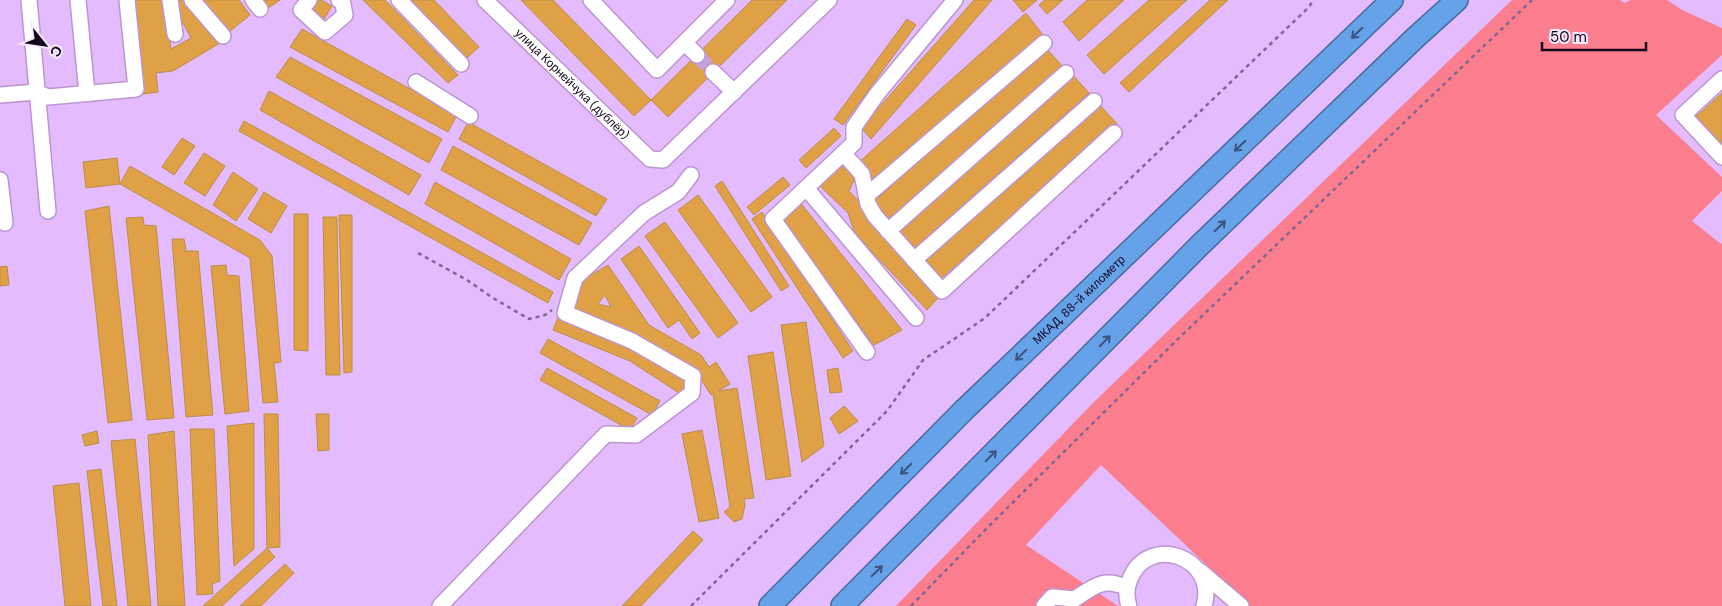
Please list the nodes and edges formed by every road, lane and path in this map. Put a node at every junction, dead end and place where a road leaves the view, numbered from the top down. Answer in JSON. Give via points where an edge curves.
{"nodes":[{"id":1,"x":29,"y":0,"type":"edge"},
{"id":2,"x":78,"y":0,"type":"edge"},
{"id":3,"x":127,"y":0,"type":"edge"},
{"id":4,"x":170,"y":0,"type":"edge"},
{"id":5,"x":192,"y":0,"type":"edge"},
{"id":6,"x":309,"y":0,"type":"edge"},
{"id":7,"x":339,"y":0,"type":"edge"},
{"id":8,"x":399,"y":0,"type":"edge"},
{"id":9,"x":485,"y":0,"type":"edge"},
{"id":10,"x":590,"y":0,"type":"edge"},
{"id":11,"x":727,"y":0,"type":"edge"},
{"id":12,"x":829,"y":0,"type":"edge"},
{"id":13,"x":955,"y":0,"type":"edge"},
{"id":14,"x":1313,"y":0,"type":"edge"},
{"id":15,"x":1392,"y":0,"type":"edge"},
{"id":16,"x":1456,"y":0,"type":"edge"},
{"id":17,"x":1532,"y":0,"type":"edge"},
{"id":18,"x":500,"y":6,"type":"edge"},
{"id":19,"x":175,"y":34,"type":"dead end"},
{"id":20,"x":223,"y":36,"type":"dead end"},
{"id":21,"x":684,"y":43,"type":"junction"},
{"id":22,"x":1044,"y":43,"type":"dead end"},
{"id":23,"x":697,"y":55,"type":"tunnel mouth"},
{"id":24,"x":461,"y":64,"type":"dead end"},
{"id":25,"x":714,"y":72,"type":"tunnel mouth"},
{"id":26,"x":1066,"y":73,"type":"dead end"},
{"id":27,"x":1722,"y":79,"type":"edge"},
{"id":28,"x":416,"y":82,"type":"dead end"},
{"id":29,"x":36,"y":92,"type":"junction"},
{"id":30,"x":734,"y":92,"type":"junction"},
{"id":31,"x":87,"y":93,"type":"junction"},
{"id":32,"x":0,"y":96,"type":"edge"},
{"id":33,"x":1094,"y":101,"type":"dead end"},
{"id":34,"x":470,"y":116,"type":"dead end"},
{"id":35,"x":1114,"y":132,"type":"dead end"},
{"id":36,"x":843,"y":153,"type":"junction"},
{"id":37,"x":1722,"y":157,"type":"edge"},
{"id":38,"x":691,"y":175,"type":"dead end"},
{"id":39,"x":0,"y":180,"type":"edge"},
{"id":40,"x":806,"y":188,"type":"junction"},
{"id":41,"x":866,"y":196,"type":"junction"},
{"id":42,"x":48,"y":211,"type":"dead end"},
{"id":43,"x":5,"y":223,"type":"dead end"},
{"id":44,"x":888,"y":231,"type":"junction"},
{"id":45,"x":418,"y":253,"type":"dead end"},
{"id":46,"x":914,"y":260,"type":"junction"},
{"id":47,"x":553,"y":309,"type":"dead end"},
{"id":48,"x":916,"y":318,"type":"dead end"},
{"id":49,"x":867,"y":352,"type":"dead end"},
{"id":50,"x":1198,"y":570,"type":"junction"},
{"id":51,"x":1127,"y":588,"type":"junction"},
{"id":52,"x":1080,"y":603,"type":"edge"},
{"id":53,"x":440,"y":606,"type":"edge"},
{"id":54,"x":691,"y":606,"type":"edge"},
{"id":55,"x":770,"y":606,"type":"edge"},
{"id":56,"x":842,"y":606,"type":"edge"},
{"id":57,"x":910,"y":606,"type":"edge"},
{"id":58,"x":1044,"y":606,"type":"edge"},
{"id":59,"x":1128,"y":606,"type":"edge"},
{"id":60,"x":1204,"y":606,"type":"edge"},
{"id":61,"x":1241,"y":606,"type":"edge"}],
"edges":[{"from":1,"to":29,"type":"street"},
{"from":2,"to":31,"type":"street"},
{"from":3,"to":31,"type":"street","via":[[136,88]]},
{"from":4,"to":19,"type":"street"},
{"from":5,"to":20,"type":"street"},
{"from":6,"to":7,"type":"street","via":[[301,10],[325,32],[345,15]]},
{"from":8,"to":24,"type":"street"},
{"from":9,"to":18,"type":"street","name":"улица Корнейчука (дублёр)"},
{"from":10,"to":21,"type":"street","via":[[657,70]]},
{"from":11,"to":21,"type":"street"},
{"from":12,"to":30,"type":"street"},
{"from":13,"to":36,"type":"street","via":[[877,94],[854,127],[854,143]]},
{"from":14,"to":54,"type":"path","via":[[985,318],[923,360],[887,411]]},
{"from":15,"to":55,"type":"highway","name":"МКАД, 88-й километр","one_way":true,"via":[[964,410]]},
{"from":56,"to":16,"type":"highway","one_way":true,"via":[[1199,246]]},
{"from":17,"to":57,"type":"path","via":[[1178,338]]},
{"from":18,"to":30,"type":"street","name":"улица Корнейчука (дублёр)","via":[[650,159],[663,160]]},
{"from":21,"to":23,"type":"street"},
{"from":22,"to":41,"type":"street"},
{"from":25,"to":30,"type":"street"},
{"from":26,"to":44,"type":"street"},
{"from":27,"to":37,"type":"street","via":[[1683,115]]},
{"from":28,"to":34,"type":"street"},
{"from":29,"to":31,"type":"street","via":[[48,97]]},
{"from":29,"to":32,"type":"street"},
{"from":29,"to":42,"type":"street"},
{"from":33,"to":46,"type":"street"},
{"from":35,"to":46,"type":"street","via":[[942,291]]},
{"from":36,"to":40,"type":"street"},
{"from":36,"to":41,"type":"street","via":[[862,174]]},
{"from":38,"to":53,"type":"street","via":[[678,192],[644,213],[575,278],[565,313],[632,340],[693,376],[692,393],[636,435],[606,434]]},
{"from":39,"to":43,"type":"street"},
{"from":40,"to":48,"type":"street"},
{"from":40,"to":49,"type":"street","via":[[773,219]]},
{"from":41,"to":44,"type":"street","via":[[875,216]]},
{"from":44,"to":46,"type":"street"},
{"from":45,"to":47,"type":"path","via":[[529,319]]},
{"from":50,"to":51,"type":"street","via":[[1176,555],[1158,555],[1136,568]]},
{"from":50,"to":60,"type":"street","via":[[1205,586]]},
{"from":50,"to":61,"type":"street"},
{"from":51,"to":52,"type":"street","via":[[1112,582],[1104,583],[1090,588]]},
{"from":51,"to":59,"type":"street"},
{"from":52,"to":58,"type":"street","via":[[1052,598]]}]}
